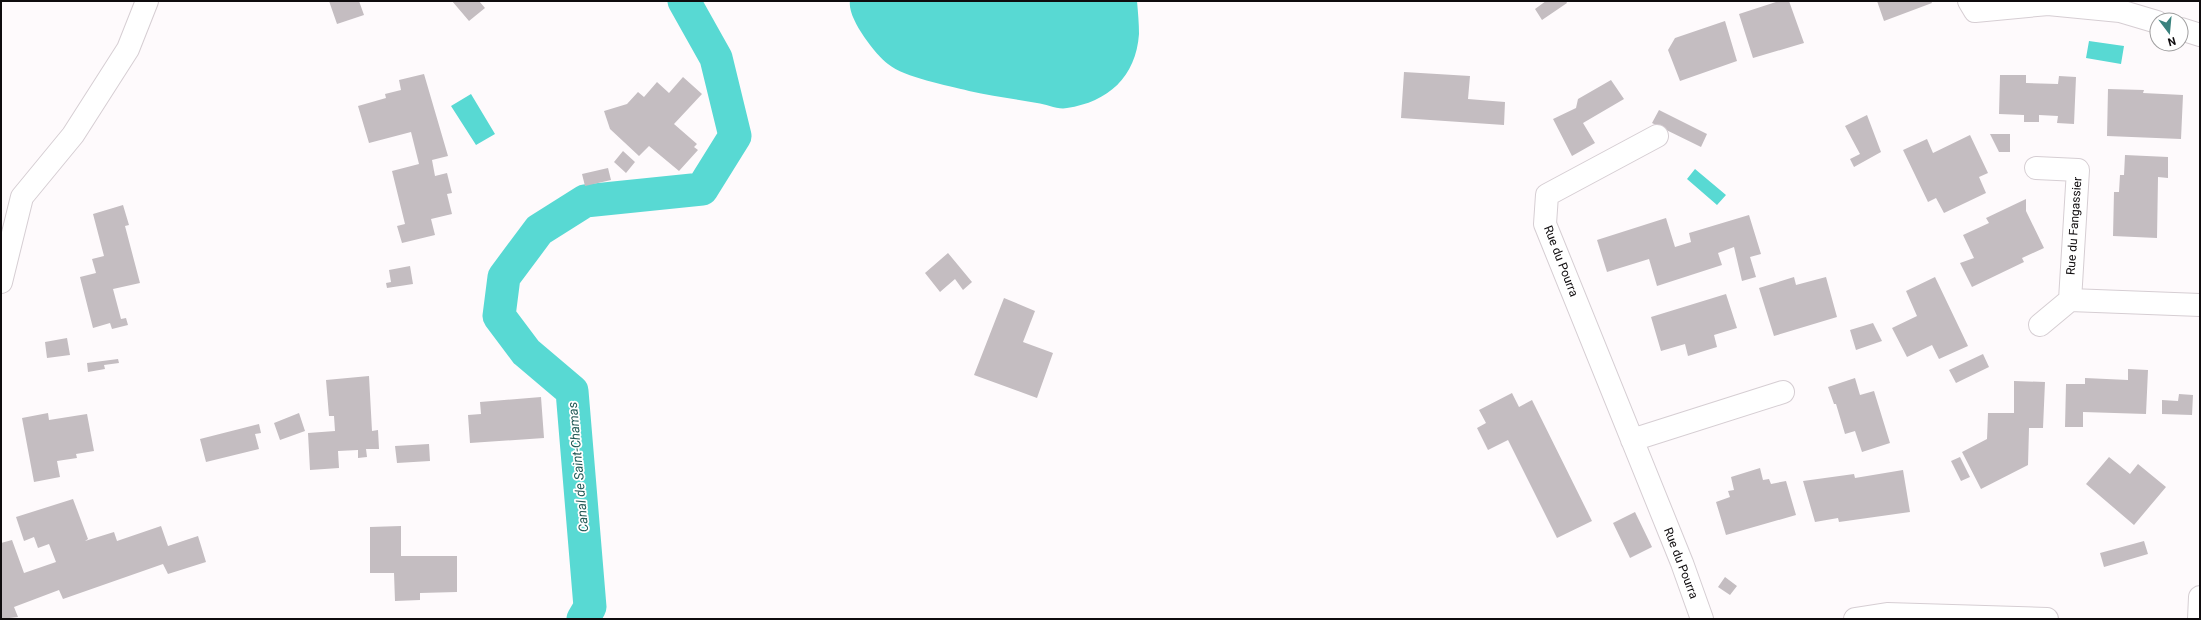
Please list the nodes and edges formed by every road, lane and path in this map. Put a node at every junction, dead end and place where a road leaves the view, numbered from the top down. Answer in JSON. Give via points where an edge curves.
{"nodes":[{"id":1,"x":146,"y":1,"type":"edge"},
{"id":2,"x":1969,"y":1,"type":"edge"},
{"id":3,"x":2149,"y":20,"type":"edge"},
{"id":4,"x":2189,"y":32,"type":"edge"},
{"id":5,"x":2200,"y":35,"type":"edge"},
{"id":6,"x":1657,"y":136,"type":"dead end"},
{"id":7,"x":2036,"y":168,"type":"dead end"},
{"id":8,"x":1,"y":282,"type":"edge"},
{"id":9,"x":2070,"y":300,"type":"junction"},
{"id":10,"x":2200,"y":305,"type":"edge"},
{"id":11,"x":2040,"y":325,"type":"dead end"},
{"id":12,"x":1783,"y":392,"type":"dead end"},
{"id":13,"x":1632,"y":440,"type":"junction"},
{"id":14,"x":2200,"y":597,"type":"edge"},
{"id":15,"x":1702,"y":619,"type":"edge"},
{"id":16,"x":1855,"y":619,"type":"edge"},
{"id":17,"x":2047,"y":619,"type":"edge"},
{"id":18,"x":2199,"y":619,"type":"edge"}],
"edges":[{"from":1,"to":8,"type":"street","via":[[128,49],[73,135],[22,197]]},
{"from":2,"to":3,"type":"street","via":[[1975,11],[2048,4],[2120,11]]},
{"from":4,"to":5,"type":"street"},
{"from":6,"to":13,"type":"street","name":"Rue du Pourra","via":[[1547,195],[1545,224]]},
{"from":7,"to":9,"type":"street","name":"Rue du Fangassier","via":[[2078,170]]},
{"from":9,"to":10,"type":"street"},
{"from":9,"to":11,"type":"street"},
{"from":12,"to":13,"type":"street"},
{"from":13,"to":15,"type":"street","name":"Rue du Pourra"},
{"from":14,"to":18,"type":"street"},
{"from":16,"to":17,"type":"street","via":[[1887,614]]}]}
